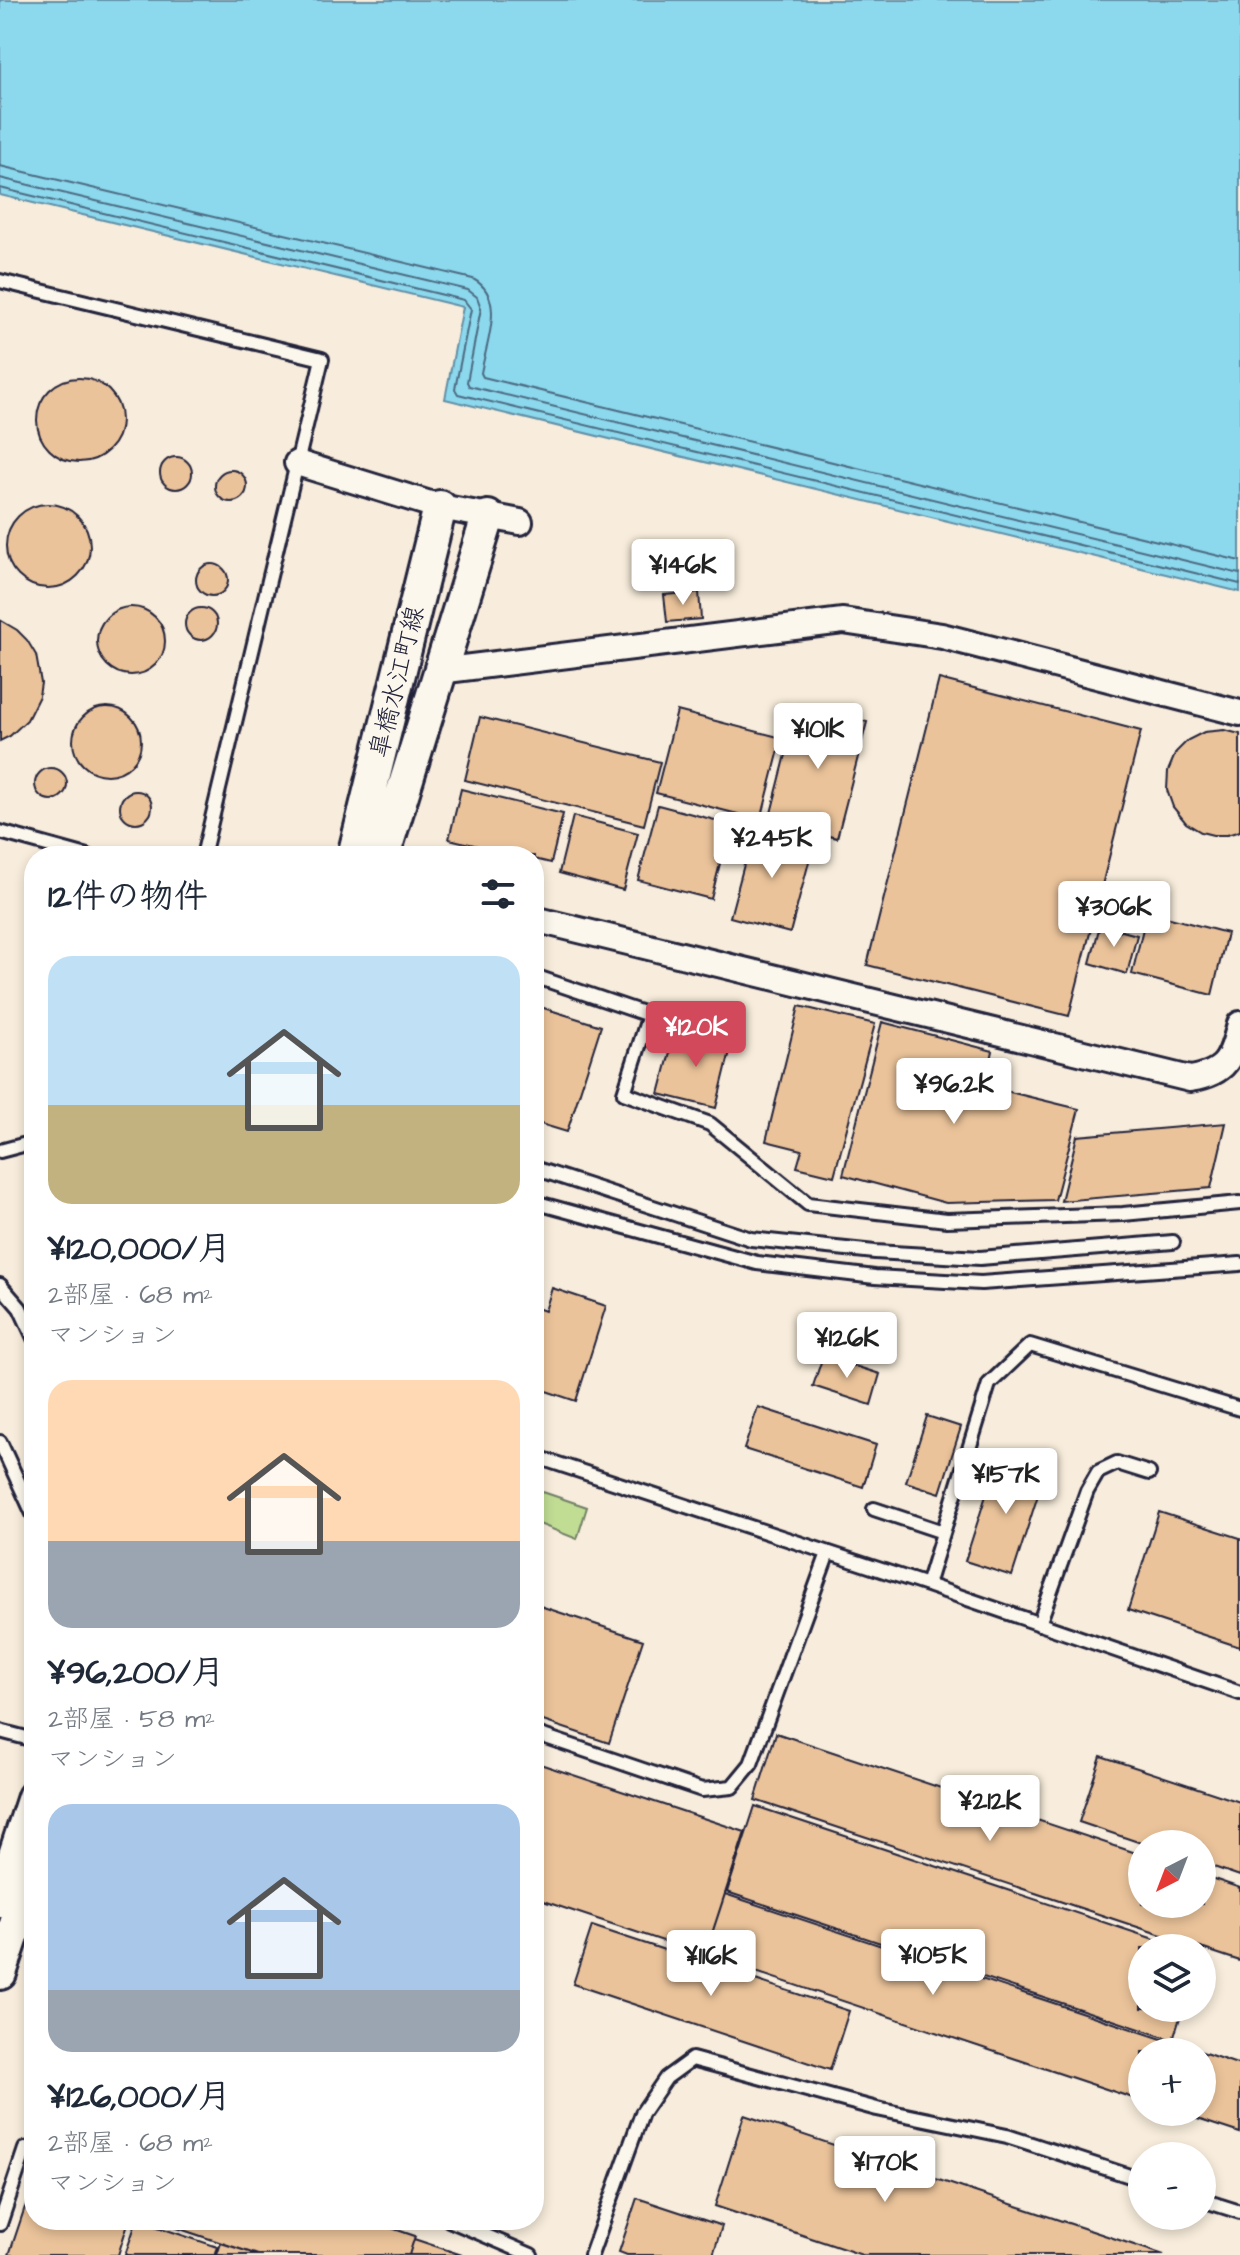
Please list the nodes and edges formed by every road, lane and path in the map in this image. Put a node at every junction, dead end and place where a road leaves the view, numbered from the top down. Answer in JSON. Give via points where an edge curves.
{"nodes":[{"id":1,"x":0,"y":281,"type":"edge"},
{"id":2,"x":297,"y":463,"type":"junction"},
{"id":3,"x":440,"y":507,"type":"junction"},
{"id":4,"x":504,"y":519,"type":"joint"},
{"id":5,"x":439,"y":671,"type":"junction"},
{"id":6,"x":1240,"y":713,"type":"edge"},
{"id":7,"x":0,"y":832,"type":"edge"},
{"id":8,"x":51,"y":846,"type":"edge"},
{"id":9,"x":205,"y":846,"type":"edge"},
{"id":10,"x":356,"y":846,"type":"edge"},
{"id":11,"x":386,"y":846,"type":"edge"},
{"id":12,"x":544,"y":921,"type":"edge"},
{"id":13,"x":544,"y":979,"type":"edge"},
{"id":14,"x":1240,"y":1024,"type":"edge"},
{"id":15,"x":24,"y":1145,"type":"edge"},
{"id":16,"x":0,"y":1151,"type":"edge"},
{"id":17,"x":544,"y":1171,"type":"edge"},
{"id":18,"x":1240,"y":1203,"type":"edge"},
{"id":19,"x":544,"y":1205,"type":"edge"},
{"id":20,"x":1173,"y":1242,"type":"dead end"},
{"id":21,"x":1240,"y":1264,"type":"edge"},
{"id":22,"x":0,"y":1285,"type":"edge"},
{"id":23,"x":24,"y":1317,"type":"edge"},
{"id":24,"x":1240,"y":1409,"type":"edge"},
{"id":25,"x":0,"y":1442,"type":"edge"},
{"id":26,"x":544,"y":1460,"type":"edge"},
{"id":27,"x":548,"y":1461,"type":"junction"},
{"id":28,"x":544,"y":1462,"type":"edge"},
{"id":29,"x":1149,"y":1473,"type":"dead end"},
{"id":30,"x":24,"y":1494,"type":"edge"},
{"id":31,"x":874,"y":1509,"type":"dead end"},
{"id":32,"x":943,"y":1532,"type":"junction"},
{"id":33,"x":828,"y":1553,"type":"junction"},
{"id":34,"x":927,"y":1585,"type":"junction"},
{"id":35,"x":1039,"y":1624,"type":"junction"},
{"id":36,"x":1240,"y":1693,"type":"edge"},
{"id":37,"x":0,"y":1731,"type":"edge"},
{"id":38,"x":544,"y":1736,"type":"edge"},
{"id":39,"x":24,"y":1737,"type":"edge"},
{"id":40,"x":24,"y":1828,"type":"edge"},
{"id":41,"x":24,"y":1900,"type":"edge"},
{"id":42,"x":0,"y":1901,"type":"edge"},
{"id":43,"x":0,"y":1973,"type":"edge"},
{"id":44,"x":24,"y":2152,"type":"edge"},
{"id":45,"x":1128,"y":2175,"type":"edge"},
{"id":46,"x":1216,"y":2204,"type":"edge"},
{"id":47,"x":1240,"y":2212,"type":"edge"},
{"id":48,"x":0,"y":2224,"type":"edge"},
{"id":49,"x":472,"y":2230,"type":"edge"},
{"id":50,"x":531,"y":2255,"type":"edge"},
{"id":51,"x":591,"y":2255,"type":"edge"}],
"edges":[{"from":1,"to":2,"type":"lane","via":[[322,359]]},
{"from":2,"to":3,"type":"street"},
{"from":2,"to":9,"type":"lane"},
{"from":3,"to":4,"type":"street"},
{"from":3,"to":10,"type":"street","name":"皐橋水江町線"},
{"from":4,"to":5,"type":"street","name":"皐橋水江町線"},
{"from":5,"to":6,"type":"street","via":[[843,621],[942,636]]},
{"from":5,"to":11,"type":"street","name":"皐橋水江町線"},
{"from":7,"to":8,"type":"lane"},
{"from":12,"to":14,"type":"street","via":[[1190,1079],[1213,1075],[1232,1054]]},
{"from":13,"to":18,"type":"lane","via":[[649,1015],[624,1093],[710,1124],[808,1204],[947,1220],[1123,1214]]},
{"from":15,"to":16,"type":"lane"},
{"from":17,"to":20,"type":"lane","via":[[751,1239],[980,1258]]},
{"from":19,"to":21,"type":"lane","via":[[757,1263],[875,1277],[981,1283]]},
{"from":22,"to":23,"type":"lane"},
{"from":24,"to":32,"type":"lane","via":[[1030,1345],[989,1384]]},
{"from":25,"to":30,"type":"lane"},
{"from":26,"to":27,"type":"lane"},
{"from":27,"to":28,"type":"lane"},
{"from":27,"to":33,"type":"lane"},
{"from":29,"to":35,"type":"lane","via":[[1117,1463],[1098,1472]]},
{"from":31,"to":32,"type":"lane"},
{"from":32,"to":34,"type":"lane"},
{"from":33,"to":34,"type":"lane"},
{"from":33,"to":38,"type":"lane","via":[[751,1764],[732,1787],[702,1790]]},
{"from":34,"to":35,"type":"lane"},
{"from":35,"to":36,"type":"lane"},
{"from":37,"to":39,"type":"lane"},
{"from":40,"to":42,"type":"street"},
{"from":41,"to":43,"type":"street"},
{"from":44,"to":48,"type":"lane"},
{"from":45,"to":51,"type":"lane","via":[[1007,2136],[877,2109],[692,2059],[666,2078],[642,2113]]},
{"from":46,"to":47,"type":"lane"},
{"from":49,"to":50,"type":"lane"}]}
